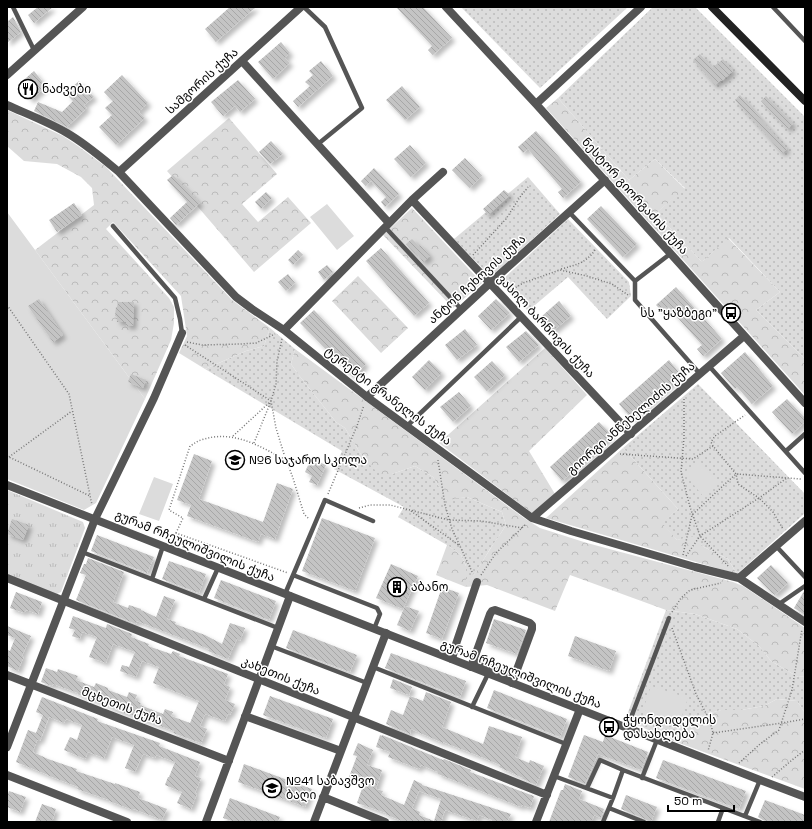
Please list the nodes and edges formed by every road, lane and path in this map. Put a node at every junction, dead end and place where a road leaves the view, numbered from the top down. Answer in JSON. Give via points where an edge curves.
{"nodes":[{"id":1,"x":13,"y":7,"type":"edge"},
{"id":2,"x":83,"y":7,"type":"edge"},
{"id":3,"x":302,"y":7,"type":"edge"},
{"id":4,"x":446,"y":7,"type":"edge"},
{"id":5,"x":641,"y":7,"type":"edge"},
{"id":6,"x":712,"y":7,"type":"edge"},
{"id":7,"x":772,"y":7,"type":"edge"},
{"id":8,"x":805,"y":41,"type":"edge"},
{"id":9,"x":34,"y":50,"type":"junction"},
{"id":10,"x":242,"y":60,"type":"junction"},
{"id":11,"x":7,"y":75,"type":"edge"},
{"id":12,"x":805,"y":101,"type":"edge"},
{"id":13,"x":536,"y":104,"type":"junction"},
{"id":14,"x":7,"y":105,"type":"edge"},
{"id":15,"x":318,"y":144,"type":"junction"},
{"id":16,"x":119,"y":172,"type":"junction"},
{"id":17,"x":443,"y":172,"type":"dead end"},
{"id":18,"x":604,"y":180,"type":"junction"},
{"id":19,"x":528,"y":187,"type":"dead end"},
{"id":20,"x":412,"y":200,"type":"junction"},
{"id":21,"x":569,"y":212,"type":"junction"},
{"id":22,"x":387,"y":225,"type":"junction"},
{"id":23,"x":113,"y":226,"type":"dead end"},
{"id":24,"x":600,"y":244,"type":"junction"},
{"id":25,"x":670,"y":254,"type":"junction"},
{"id":26,"x":468,"y":260,"type":"junction"},
{"id":27,"x":560,"y":270,"type":"junction"},
{"id":28,"x":635,"y":281,"type":"junction"},
{"id":29,"x":490,"y":283,"type":"junction"},
{"id":30,"x":502,"y":296,"type":"junction"},
{"id":31,"x":635,"y":300,"type":"junction"},
{"id":32,"x":7,"y":305,"type":"edge"},
{"id":33,"x":462,"y":309,"type":"junction"},
{"id":34,"x":521,"y":317,"type":"junction"},
{"id":35,"x":284,"y":330,"type":"junction"},
{"id":36,"x":744,"y":336,"type":"junction"},
{"id":37,"x":180,"y":337,"type":"junction"},
{"id":38,"x":709,"y":366,"type":"junction"},
{"id":39,"x":700,"y":374,"type":"junction"},
{"id":40,"x":685,"y":387,"type":"junction"},
{"id":41,"x":367,"y":397,"type":"junction"},
{"id":42,"x":271,"y":401,"type":"junction"},
{"id":43,"x":805,"y":403,"type":"edge"},
{"id":44,"x":73,"y":411,"type":"junction"},
{"id":45,"x":750,"y":411,"type":"junction"},
{"id":46,"x":407,"y":426,"type":"junction"},
{"id":47,"x":631,"y":434,"type":"junction"},
{"id":48,"x":805,"y":434,"type":"edge"},
{"id":49,"x":233,"y":437,"type":"junction"},
{"id":50,"x":254,"y":443,"type":"junction"},
{"id":51,"x":713,"y":446,"type":"junction"},
{"id":52,"x":436,"y":448,"type":"junction"},
{"id":53,"x":786,"y":451,"type":"junction"},
{"id":54,"x":609,"y":453,"type":"junction"},
{"id":55,"x":8,"y":457,"type":"edge"},
{"id":56,"x":682,"y":458,"type":"junction"},
{"id":57,"x":287,"y":460,"type":"junction"},
{"id":58,"x":805,"y":473,"type":"edge"},
{"id":59,"x":736,"y":474,"type":"junction"},
{"id":60,"x":787,"y":478,"type":"junction"},
{"id":61,"x":805,"y":479,"type":"edge"},
{"id":62,"x":7,"y":485,"type":"edge"},
{"id":63,"x":759,"y":498,"type":"junction"},
{"id":64,"x":325,"y":500,"type":"junction"},
{"id":65,"x":349,"y":510,"type":"junction"},
{"id":66,"x":409,"y":510,"type":"junction"},
{"id":67,"x":692,"y":515,"type":"junction"},
{"id":68,"x":532,"y":518,"type":"junction"},
{"id":69,"x":95,"y":519,"type":"junction"},
{"id":70,"x":449,"y":520,"type":"junction"},
{"id":71,"x":373,"y":521,"type":"dead end"},
{"id":72,"x":805,"y":522,"type":"edge"},
{"id":73,"x":314,"y":525,"type":"junction"},
{"id":74,"x":522,"y":528,"type":"junction"},
{"id":75,"x":176,"y":533,"type":"junction"},
{"id":76,"x":700,"y":536,"type":"junction"},
{"id":77,"x":788,"y":536,"type":"junction"},
{"id":78,"x":460,"y":546,"type":"junction"},
{"id":79,"x":776,"y":546,"type":"junction"},
{"id":80,"x":167,"y":547,"type":"junction"},
{"id":81,"x":82,"y":552,"type":"junction"},
{"id":82,"x":682,"y":562,"type":"junction"},
{"id":83,"x":218,"y":568,"type":"junction"},
{"id":84,"x":729,"y":568,"type":"dead end"},
{"id":85,"x":293,"y":575,"type":"junction"},
{"id":86,"x":805,"y":577,"type":"edge"},
{"id":87,"x":7,"y":578,"type":"edge"},
{"id":88,"x":739,"y":578,"type":"junction"},
{"id":89,"x":152,"y":579,"type":"junction"},
{"id":90,"x":477,"y":582,"type":"junction"},
{"id":91,"x":725,"y":582,"type":"dead end"},
{"id":92,"x":805,"y":586,"type":"edge"},
{"id":93,"x":287,"y":595,"type":"junction"},
{"id":94,"x":204,"y":599,"type":"junction"},
{"id":95,"x":63,"y":601,"type":"junction"},
{"id":96,"x":779,"y":604,"type":"junction"},
{"id":97,"x":669,"y":618,"type":"junction"},
{"id":98,"x":804,"y":622,"type":"edge"},
{"id":99,"x":278,"y":628,"type":"junction"},
{"id":100,"x":374,"y":629,"type":"junction"},
{"id":101,"x":386,"y":633,"type":"junction"},
{"id":102,"x":271,"y":646,"type":"junction"},
{"id":103,"x":452,"y":660,"type":"junction"},
{"id":104,"x":472,"y":664,"type":"junction"},
{"id":105,"x":373,"y":667,"type":"junction"},
{"id":106,"x":488,"y":674,"type":"junction"},
{"id":107,"x":7,"y":675,"type":"edge"},
{"id":108,"x":258,"y":679,"type":"junction"},
{"id":109,"x":513,"y":680,"type":"junction"},
{"id":110,"x":367,"y":683,"type":"junction"},
{"id":111,"x":31,"y":684,"type":"junction"},
{"id":112,"x":472,"y":707,"type":"junction"},
{"id":113,"x":580,"y":709,"type":"junction"},
{"id":114,"x":245,"y":716,"type":"junction"},
{"id":115,"x":353,"y":717,"type":"junction"},
{"id":116,"x":805,"y":718,"type":"edge"},
{"id":117,"x":782,"y":723,"type":"junction"},
{"id":118,"x":627,"y":728,"type":"junction"},
{"id":119,"x":713,"y":733,"type":"junction"},
{"id":120,"x":657,"y":740,"type":"junction"},
{"id":121,"x":566,"y":744,"type":"junction"},
{"id":122,"x":7,"y":747,"type":"edge"},
{"id":123,"x":805,"y":750,"type":"edge"},
{"id":124,"x":341,"y":751,"type":"junction"},
{"id":125,"x":706,"y":759,"type":"junction"},
{"id":126,"x":229,"y":761,"type":"junction"},
{"id":127,"x":623,"y":770,"type":"junction"},
{"id":128,"x":732,"y":770,"type":"junction"},
{"id":129,"x":7,"y":775,"type":"edge"},
{"id":130,"x":554,"y":776,"type":"junction"},
{"id":131,"x":642,"y":778,"type":"junction"},
{"id":132,"x":763,"y":781,"type":"junction"},
{"id":133,"x":587,"y":788,"type":"junction"},
{"id":134,"x":547,"y":795,"type":"junction"},
{"id":135,"x":323,"y":797,"type":"junction"},
{"id":136,"x":805,"y":797,"type":"edge"},
{"id":137,"x":613,"y":798,"type":"junction"},
{"id":138,"x":609,"y":808,"type":"junction"},
{"id":139,"x":723,"y":808,"type":"junction"},
{"id":140,"x":745,"y":816,"type":"junction"},
{"id":141,"x":127,"y":822,"type":"edge"},
{"id":142,"x":206,"y":822,"type":"edge"},
{"id":143,"x":314,"y":822,"type":"edge"},
{"id":144,"x":385,"y":822,"type":"edge"},
{"id":145,"x":536,"y":822,"type":"edge"},
{"id":146,"x":603,"y":822,"type":"edge"},
{"id":147,"x":644,"y":822,"type":"edge"},
{"id":148,"x":718,"y":822,"type":"edge"},
{"id":149,"x":760,"y":822,"type":"edge"}],
"edges":[{"from":1,"to":9,"type":"lane"},
{"from":2,"to":9,"type":"street"},
{"from":3,"to":10,"type":"street","name":"სამგორის ქუჩა"},
{"from":3,"to":15,"type":"lane","via":[[325,27],[362,108]]},
{"from":4,"to":13,"type":"street","name":"ნესტორ გიორგაძის ქუჩა"},
{"from":5,"to":13,"type":"street"},
{"from":6,"to":12,"type":"main road"},
{"from":7,"to":8,"type":"lane"},
{"from":9,"to":11,"type":"street"},
{"from":10,"to":15,"type":"street"},
{"from":10,"to":16,"type":"street","name":"სამგორის ქუჩა"},
{"from":13,"to":18,"type":"street","name":"ნესტორ გიორგაძის ქუჩა"},
{"from":14,"to":16,"type":"street","name":"ტერენტი გრანელის ქუჩა","via":[[66,132]]},
{"from":15,"to":22,"type":"street"},
{"from":16,"to":35,"type":"street","name":"ტერენტი გრანელის ქუჩა","via":[[236,297]]},
{"from":17,"to":20,"type":"street"},
{"from":18,"to":21,"type":"street","name":"ანტონ ჩეხოვის ქუჩა"},
{"from":18,"to":25,"type":"street","name":"ნესტორ გიორგაძის ქუჩა"},
{"from":19,"to":26,"type":"path","via":[[506,219]]},
{"from":20,"to":22,"type":"street"},
{"from":20,"to":26,"type":"street","name":"ვასილ ბარნოვის ქუჩა"},
{"from":21,"to":24,"type":"lane"},
{"from":21,"to":29,"type":"street","name":"ანტონ ჩეხოვის ქუჩა"},
{"from":22,"to":33,"type":"lane"},
{"from":22,"to":35,"type":"street"},
{"from":23,"to":37,"type":"lane","via":[[175,298],[180,319]]},
{"from":24,"to":27,"type":"path","via":[[590,257],[579,264]]},
{"from":24,"to":28,"type":"lane"},
{"from":25,"to":28,"type":"lane"},
{"from":25,"to":36,"type":"street","name":"ნესტორ გიორგაძის ქუჩა"},
{"from":26,"to":29,"type":"street","name":"ვასილ ბარნოვის ქუჩა"},
{"from":27,"to":30,"type":"path","via":[[523,283]]},
{"from":27,"to":31,"type":"path","via":[[612,284]]},
{"from":28,"to":31,"type":"lane"},
{"from":29,"to":30,"type":"street","name":"ვასილ ბარნოვის ქუჩა"},
{"from":29,"to":33,"type":"street","name":"ანტონ ჩეხოვის ქუჩა"},
{"from":30,"to":34,"type":"street","name":"ვასილ ბარნოვის ქუჩა"},
{"from":31,"to":39,"type":"lane"},
{"from":32,"to":44,"type":"path","via":[[69,394]]},
{"from":33,"to":41,"type":"street","name":"ანტონ ჩეხოვის ქუჩა"},
{"from":34,"to":46,"type":"lane"},
{"from":34,"to":47,"type":"street","name":"ვასილ ბარნოვის ქუჩა"},
{"from":35,"to":37,"type":"path","via":[[246,344],[202,345]]},
{"from":35,"to":41,"type":"street","name":"ტერენტი გრანელის ქუჩა"},
{"from":35,"to":42,"type":"path"},
{"from":36,"to":38,"type":"street","name":"გიორგი ანწეხელიძის ქუჩა"},
{"from":36,"to":43,"type":"street","name":"ნესტორ გიორგაძის ქუჩა"},
{"from":37,"to":42,"type":"path"},
{"from":37,"to":69,"type":"street","via":[[154,398]]},
{"from":38,"to":39,"type":"street","name":"გიორგი ანწეხელიძის ქუჩა"},
{"from":38,"to":45,"type":"lane"},
{"from":39,"to":40,"type":"street","name":"გიორგი ანწეხელიძის ქუჩა"},
{"from":40,"to":47,"type":"street","name":"გიორგი ანწეხელიძის ქუჩა"},
{"from":40,"to":56,"type":"path"},
{"from":41,"to":46,"type":"street","name":"ტერენტი გრანელის ქუჩა"},
{"from":41,"to":64,"type":"path"},
{"from":42,"to":49,"type":"path"},
{"from":42,"to":50,"type":"path"},
{"from":42,"to":57,"type":"path","via":[[276,428]]},
{"from":44,"to":55,"type":"path"},
{"from":44,"to":55,"type":"path","via":[[90,496]]},
{"from":45,"to":51,"type":"path","via":[[715,436],[711,442]]},
{"from":45,"to":53,"type":"lane"},
{"from":46,"to":52,"type":"street","name":"ტერენტი გრანელის ქუჩა"},
{"from":47,"to":54,"type":"street","name":"გიორგი ანწეხელიძის ქუჩა"},
{"from":48,"to":53,"type":"lane"},
{"from":49,"to":50,"type":"path"},
{"from":49,"to":75,"type":"path","via":[[214,437],[200,440],[190,446],[169,510],[183,518]]},
{"from":50,"to":57,"type":"path"},
{"from":51,"to":56,"type":"path","via":[[693,459]]},
{"from":51,"to":59,"type":"path"},
{"from":52,"to":68,"type":"street","name":"ტერენტი გრანელის ქუჩა"},
{"from":52,"to":70,"type":"path"},
{"from":53,"to":58,"type":"lane"},
{"from":54,"to":56,"type":"path"},
{"from":54,"to":68,"type":"street","name":"გიორგი ანწეხელიძის ქუჩა"},
{"from":56,"to":67,"type":"path","via":[[681,472]]},
{"from":57,"to":73,"type":"path","via":[[304,514]]},
{"from":59,"to":60,"type":"path"},
{"from":59,"to":63,"type":"path","via":[[738,484]]},
{"from":59,"to":67,"type":"path"},
{"from":60,"to":61,"type":"path"},
{"from":60,"to":63,"type":"path"},
{"from":62,"to":69,"type":"street","name":"გურამ რჩეულიშვილის ქუჩა"},
{"from":63,"to":76,"type":"path"},
{"from":63,"to":77,"type":"path","via":[[773,512]]},
{"from":64,"to":65,"type":"lane"},
{"from":64,"to":73,"type":"lane"},
{"from":65,"to":66,"type":"path","via":[[370,505],[390,505]]},
{"from":65,"to":71,"type":"lane"},
{"from":66,"to":70,"type":"path"},
{"from":66,"to":78,"type":"path"},
{"from":67,"to":76,"type":"path"},
{"from":67,"to":82,"type":"path"},
{"from":68,"to":74,"type":"path"},
{"from":68,"to":82,"type":"street","name":"ტერენტი გრანელის ქუჩა"},
{"from":69,"to":80,"type":"street","name":"გურამ რჩეულიშვილის ქუჩა"},
{"from":69,"to":81,"type":"street"},
{"from":70,"to":74,"type":"path","via":[[481,521]]},
{"from":70,"to":78,"type":"path"},
{"from":72,"to":77,"type":"street"},
{"from":73,"to":85,"type":"lane"},
{"from":74,"to":90,"type":"path","via":[[496,553]]},
{"from":75,"to":80,"type":"path"},
{"from":75,"to":85,"type":"path"},
{"from":76,"to":82,"type":"path"},
{"from":76,"to":84,"type":"path"},
{"from":77,"to":79,"type":"street"},
{"from":78,"to":90,"type":"path"},
{"from":79,"to":86,"type":"lane"},
{"from":79,"to":88,"type":"street"},
{"from":80,"to":83,"type":"street","name":"გურამ რჩეულიშვილის ქუჩა"},
{"from":80,"to":89,"type":"lane"},
{"from":81,"to":89,"type":"lane"},
{"from":81,"to":95,"type":"street"},
{"from":82,"to":88,"type":"street","name":"ტერენტი გრანელის ქუჩა"},
{"from":83,"to":93,"type":"street","name":"გურამ რჩეულიშვილის ქუჩა"},
{"from":83,"to":94,"type":"lane"},
{"from":85,"to":93,"type":"lane"},
{"from":85,"to":100,"type":"lane","via":[[377,608],[380,614]]},
{"from":87,"to":95,"type":"street","name":"კახეთის ქუჩა"},
{"from":88,"to":96,"type":"street","name":"ტერენტი გრანელის ქუჩა"},
{"from":89,"to":94,"type":"lane"},
{"from":90,"to":103,"type":"street"},
{"from":91,"to":97,"type":"path","via":[[690,590]]},
{"from":92,"to":96,"type":"lane"},
{"from":93,"to":99,"type":"street"},
{"from":93,"to":100,"type":"street","name":"გურამ რჩეულიშვილის ქუჩა"},
{"from":94,"to":99,"type":"lane"},
{"from":95,"to":108,"type":"street","name":"კახეთის ქუჩა"},
{"from":95,"to":111,"type":"street"},
{"from":96,"to":98,"type":"street","name":"ტერენტი გრანელის ქუჩა"},
{"from":97,"to":118,"type":"lane"},
{"from":97,"to":119,"type":"path"},
{"from":98,"to":117,"type":"path","via":[[792,690]]},
{"from":99,"to":102,"type":"street"},
{"from":100,"to":101,"type":"street","name":"გურამ რჩეულიშვილის ქუჩა"},
{"from":101,"to":103,"type":"street","name":"გურამ რჩეულიშვილის ქუჩა"},
{"from":101,"to":105,"type":"street"},
{"from":102,"to":108,"type":"street"},
{"from":102,"to":110,"type":"lane"},
{"from":103,"to":104,"type":"street","name":"გურამ რჩეულიშვილის ქუჩა"},
{"from":104,"to":106,"type":"street","name":"გურამ რჩეულიშვილის ქუჩა"},
{"from":104,"to":109,"type":"street"},
{"from":104,"to":109,"type":"street","via":[[491,612],[495,610],[530,623],[532,629]]},
{"from":105,"to":110,"type":"street"},
{"from":105,"to":112,"type":"lane"},
{"from":106,"to":109,"type":"street","name":"გურამ რჩეულიშვილის ქუჩა"},
{"from":106,"to":112,"type":"lane"},
{"from":107,"to":111,"type":"street","name":"მცხეთის ქუჩა"},
{"from":108,"to":114,"type":"street"},
{"from":108,"to":115,"type":"street","name":"კახეთის ქუჩა"},
{"from":109,"to":113,"type":"street","name":"გურამ რჩეულიშვილის ქუჩა"},
{"from":110,"to":115,"type":"street"},
{"from":111,"to":122,"type":"street"},
{"from":111,"to":126,"type":"street","name":"მცხეთის ქუჩა"},
{"from":112,"to":121,"type":"lane"},
{"from":113,"to":118,"type":"street","name":"გურამ რჩეულიშვილის ქუჩა"},
{"from":113,"to":121,"type":"street"},
{"from":114,"to":124,"type":"street"},
{"from":114,"to":126,"type":"street"},
{"from":115,"to":124,"type":"street"},
{"from":115,"to":134,"type":"street","name":"კახეთის ქუჩა"},
{"from":116,"to":117,"type":"path"},
{"from":117,"to":119,"type":"path"},
{"from":117,"to":128,"type":"path","via":[[779,730]]},
{"from":118,"to":120,"type":"street","name":"გურამ რჩეულიშვილის ქუჩა"},
{"from":119,"to":125,"type":"path"},
{"from":120,"to":125,"type":"street","name":"გურამ რჩეულიშვილის ქუჩა"},
{"from":120,"to":131,"type":"lane"},
{"from":121,"to":130,"type":"street"},
{"from":123,"to":132,"type":"path"},
{"from":124,"to":135,"type":"street"},
{"from":125,"to":128,"type":"street","name":"გურამ რჩეულიშვილის ქუჩა"},
{"from":126,"to":142,"type":"street"},
{"from":127,"to":131,"type":"lane"},
{"from":127,"to":133,"type":"lane","via":[[600,760]]},
{"from":127,"to":137,"type":"lane"},
{"from":128,"to":132,"type":"street","name":"გურამ რჩეულიშვილის ქუჩა"},
{"from":129,"to":141,"type":"street"},
{"from":130,"to":133,"type":"lane"},
{"from":130,"to":134,"type":"street"},
{"from":131,"to":139,"type":"lane"},
{"from":132,"to":136,"type":"street","name":"გურამ რჩეულიშვილის ქუჩა"},
{"from":132,"to":140,"type":"lane"},
{"from":133,"to":137,"type":"lane"},
{"from":134,"to":145,"type":"street"},
{"from":135,"to":143,"type":"street"},
{"from":135,"to":144,"type":"street"},
{"from":137,"to":138,"type":"lane"},
{"from":138,"to":146,"type":"lane"},
{"from":138,"to":147,"type":"lane"},
{"from":139,"to":140,"type":"lane"},
{"from":139,"to":148,"type":"lane"},
{"from":140,"to":149,"type":"lane"}]}
